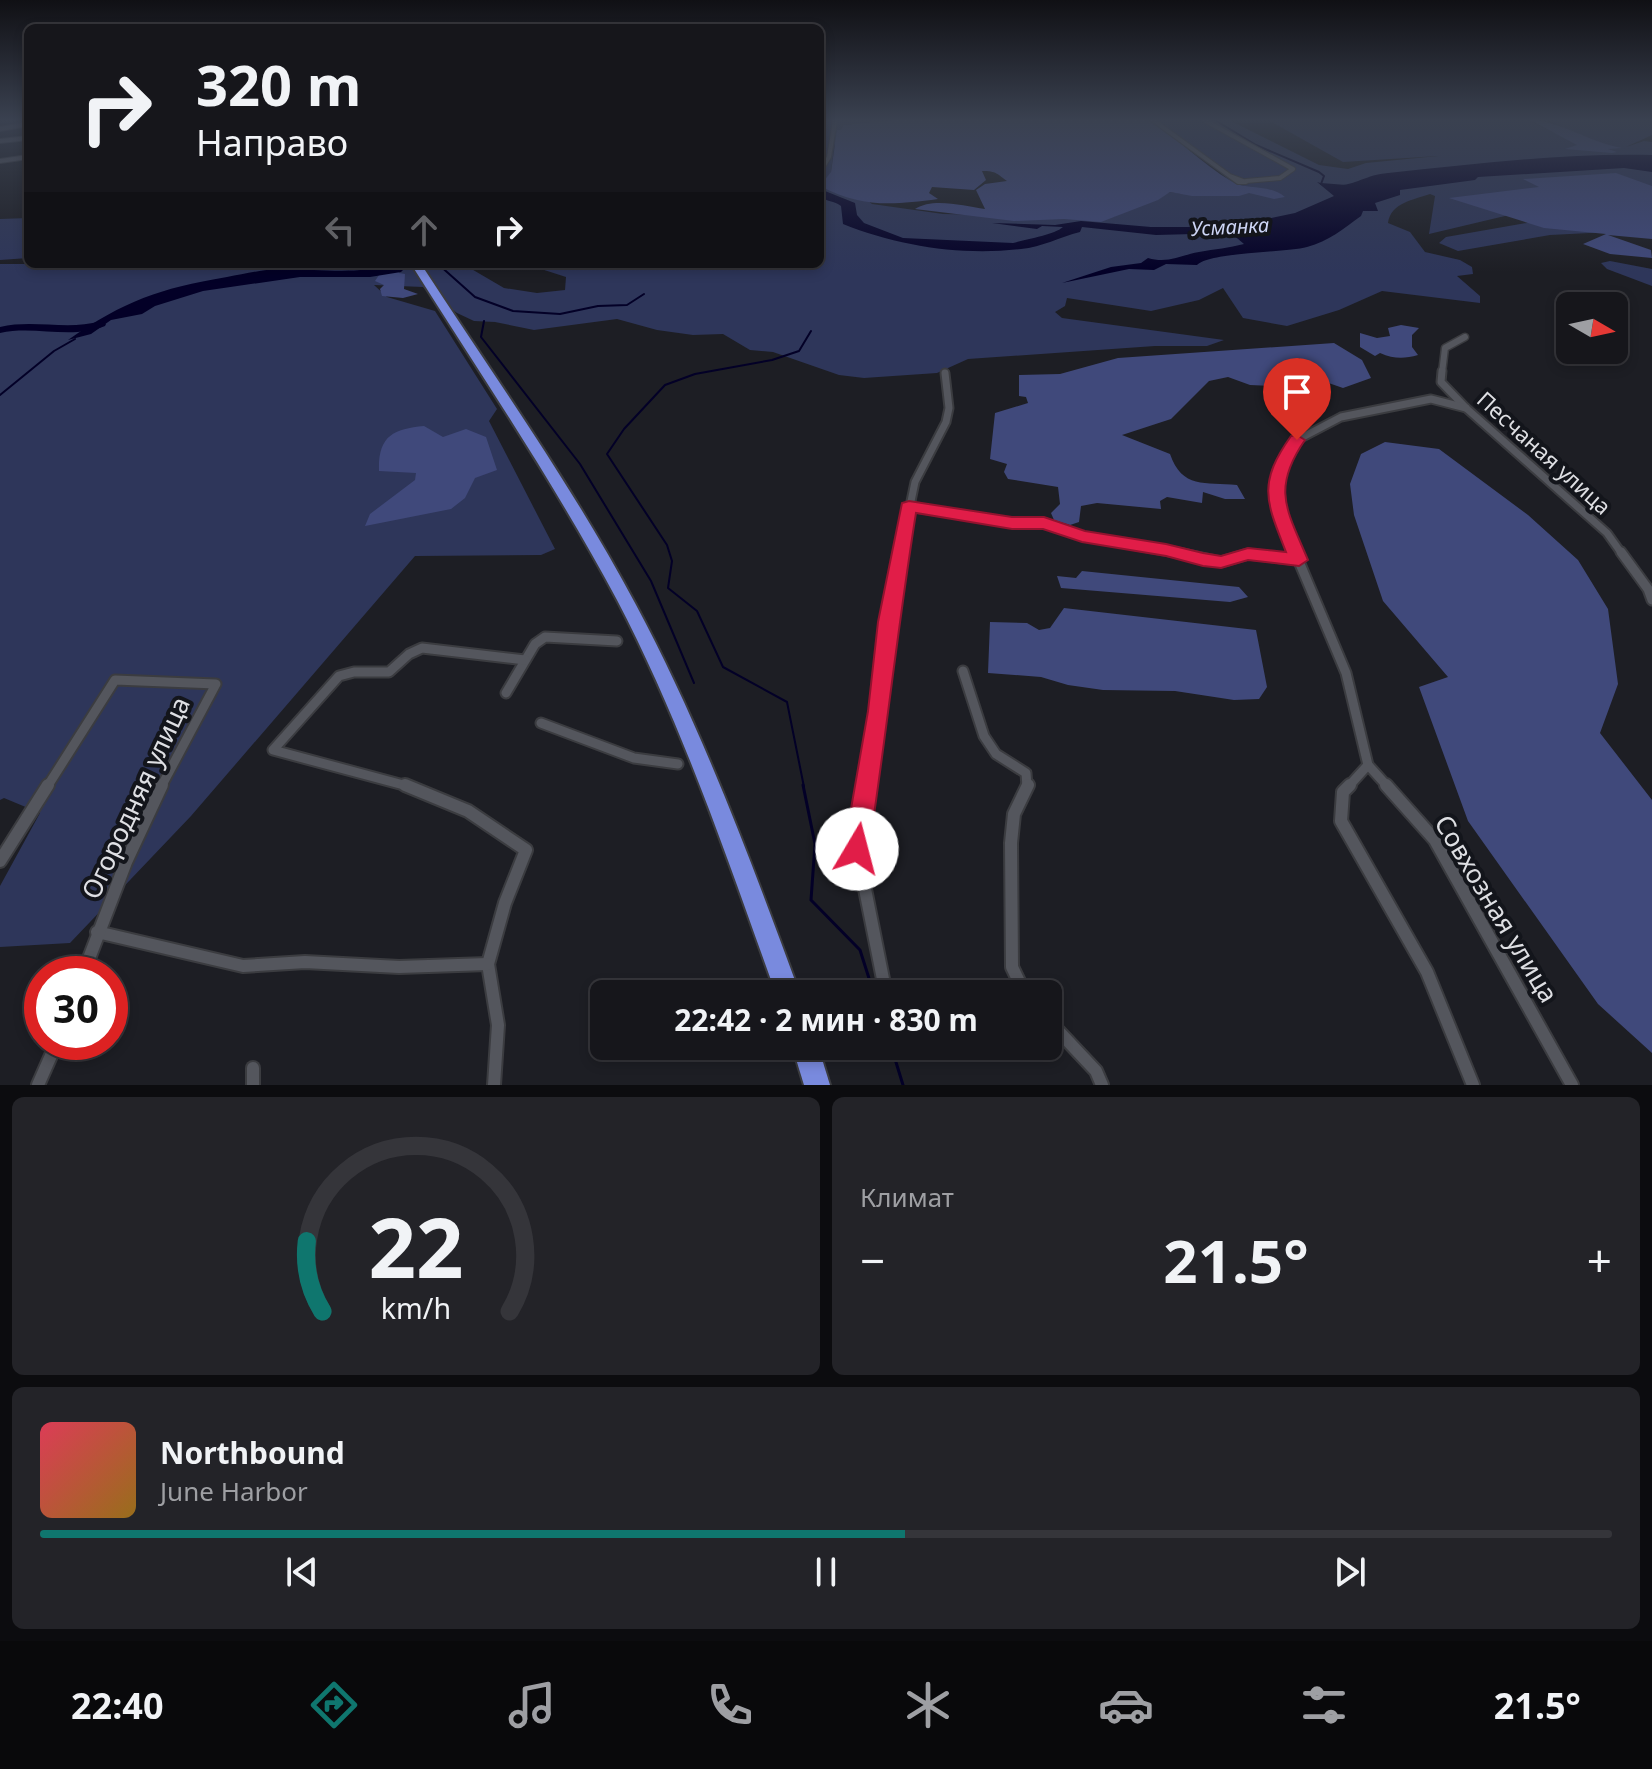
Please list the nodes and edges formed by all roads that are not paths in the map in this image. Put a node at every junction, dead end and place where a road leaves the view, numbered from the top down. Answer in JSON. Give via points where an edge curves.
{"nodes":[{"id":1,"x":1223,"y":171,"type":"edge"},
{"id":2,"x":1291,"y":171,"type":"edge"},
{"id":3,"x":419,"y":268,"type":"edge"},
{"id":4,"x":1465,"y":337,"type":"dead end"},
{"id":5,"x":945,"y":373,"type":"dead end"},
{"id":6,"x":1441,"y":382,"type":"junction"},
{"id":7,"x":1431,"y":399,"type":"junction"},
{"id":8,"x":1466,"y":408,"type":"junction"},
{"id":9,"x":909,"y":507,"type":"junction"},
{"id":10,"x":1299,"y":560,"type":"junction"},
{"id":11,"x":1652,"y":600,"type":"edge"},
{"id":12,"x":617,"y":641,"type":"dead end"},
{"id":13,"x":525,"y":660,"type":"junction"},
{"id":14,"x":963,"y":671,"type":"dead end"},
{"id":15,"x":506,"y":693,"type":"dead end"},
{"id":16,"x":541,"y":723,"type":"dead end"},
{"id":17,"x":678,"y":764,"type":"dead end"},
{"id":18,"x":1368,"y":765,"type":"junction"},
{"id":19,"x":0,"y":861,"type":"edge"},
{"id":20,"x":97,"y":932,"type":"junction"},
{"id":21,"x":89,"y":956,"type":"edge"},
{"id":22,"x":488,"y":964,"type":"junction"},
{"id":23,"x":783,"y":980,"type":"edge"},
{"id":24,"x":883,"y":980,"type":"edge"},
{"id":25,"x":1018,"y":980,"type":"edge"},
{"id":26,"x":1062,"y":1035,"type":"edge"},
{"id":27,"x":49,"y":1060,"type":"edge"},
{"id":28,"x":809,"y":1060,"type":"edge"},
{"id":29,"x":253,"y":1068,"type":"dead end"},
{"id":30,"x":38,"y":1085,"type":"edge"},
{"id":31,"x":253,"y":1085,"type":"edge"},
{"id":32,"x":494,"y":1085,"type":"edge"},
{"id":33,"x":817,"y":1085,"type":"edge"},
{"id":34,"x":1102,"y":1085,"type":"edge"},
{"id":35,"x":1473,"y":1085,"type":"edge"},
{"id":36,"x":1572,"y":1085,"type":"edge"}],
"edges":[{"from":1,"to":2,"type":"street","via":[[1238,182],[1280,178]]},
{"from":3,"to":23,"type":"highway","via":[[605,562],[675,701]]},
{"from":4,"to":6,"type":"street","via":[[1445,348]]},
{"from":5,"to":9,"type":"street","via":[[946,422],[915,482]]},
{"from":6,"to":7,"type":"street"},
{"from":6,"to":8,"type":"street","name":"Песчаная улица"},
{"from":7,"to":8,"type":"street","name":"Совхозная улица"},
{"from":7,"to":10,"type":"street","name":"Совхозная улица","via":[[1341,417],[1297,440],[1281,462],[1275,489]]},
{"from":8,"to":11,"type":"street","name":"Песчаная улица","via":[[1607,533]]},
{"from":9,"to":10,"type":"street","via":[[1044,523],[1082,536],[1203,560],[1221,562],[1248,554]]},
{"from":9,"to":24,"type":"street","via":[[857,849]]},
{"from":10,"to":18,"type":"street","name":"Совхозная улица","via":[[1346,673]]},
{"from":12,"to":13,"type":"street","via":[[545,637]]},
{"from":13,"to":15,"type":"street"},
{"from":13,"to":22,"type":"street","via":[[422,648],[389,672],[346,673],[273,750],[438,794],[499,827],[526,850]]},
{"from":14,"to":25,"type":"street","via":[[984,736],[996,754],[1026,773],[1028,785],[1014,814],[1011,843],[1012,967]]},
{"from":16,"to":17,"type":"street","via":[[634,758]]},
{"from":18,"to":35,"type":"street","via":[[1343,792],[1341,821],[1427,972]]},
{"from":18,"to":36,"type":"street","name":"Совхозная улица","via":[[1435,840]]},
{"from":19,"to":20,"type":"street","name":"Огородняя улица","via":[[115,680],[216,684],[171,764]]},
{"from":20,"to":21,"type":"street","name":"Огородняя улица"},
{"from":20,"to":22,"type":"street","via":[[243,966]]},
{"from":22,"to":32,"type":"street","via":[[498,1025]]},
{"from":26,"to":34,"type":"street","via":[[1096,1071]]},
{"from":27,"to":30,"type":"street"},
{"from":28,"to":33,"type":"highway"},
{"from":29,"to":31,"type":"street"}]}
